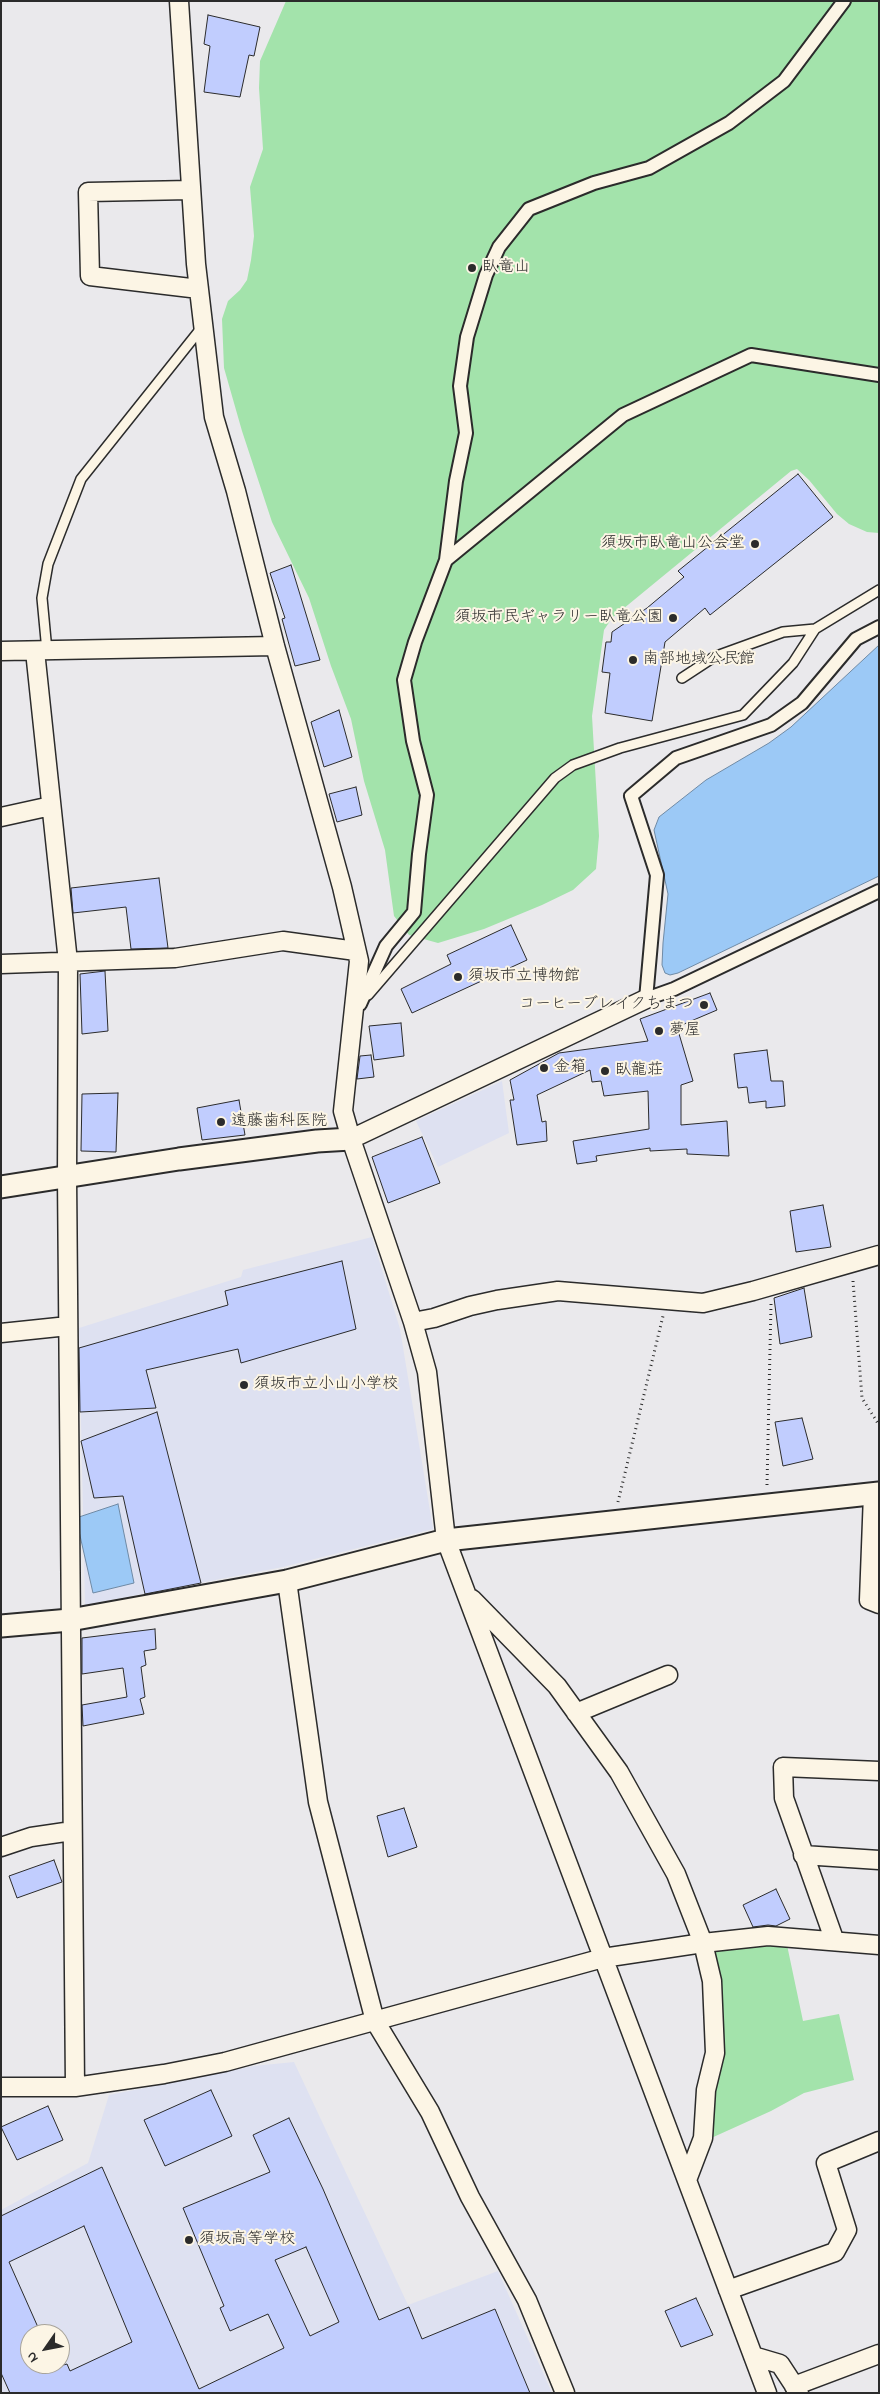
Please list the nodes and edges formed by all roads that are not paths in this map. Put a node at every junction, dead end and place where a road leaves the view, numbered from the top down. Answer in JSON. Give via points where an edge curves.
{"nodes":[{"id":1,"x":179,"y":1,"type":"edge"},
{"id":2,"x":844,"y":1,"type":"edge"},
{"id":3,"x":190,"y":190,"type":"junction"},
{"id":4,"x":199,"y":289,"type":"junction"},
{"id":5,"x":203,"y":326,"type":"junction"},
{"id":6,"x":879,"y":375,"type":"edge"},
{"id":7,"x":446,"y":560,"type":"junction"},
{"id":8,"x":879,"y":590,"type":"edge"},
{"id":9,"x":879,"y":627,"type":"edge"},
{"id":10,"x":815,"y":629,"type":"junction"},
{"id":11,"x":275,"y":646,"type":"junction"},
{"id":12,"x":1,"y":651,"type":"edge"},
{"id":13,"x":41,"y":651,"type":"junction"},
{"id":14,"x":682,"y":678,"type":"dead end"},
{"id":15,"x":52,"y":806,"type":"junction"},
{"id":16,"x":1,"y":817,"type":"edge"},
{"id":17,"x":879,"y":891,"type":"edge"},
{"id":18,"x":356,"y":951,"type":"junction"},
{"id":19,"x":68,"y":962,"type":"junction"},
{"id":20,"x":1,"y":964,"type":"edge"},
{"id":21,"x":646,"y":999,"type":"junction"},
{"id":22,"x":357,"y":1008,"type":"junction"},
{"id":23,"x":351,"y":1139,"type":"junction"},
{"id":24,"x":67,"y":1177,"type":"junction"},
{"id":25,"x":1,"y":1187,"type":"edge"},
{"id":26,"x":879,"y":1255,"type":"edge"},
{"id":27,"x":413,"y":1322,"type":"junction"},
{"id":28,"x":68,"y":1326,"type":"junction"},
{"id":29,"x":1,"y":1333,"type":"edge"},
{"id":30,"x":876,"y":1494,"type":"edge"},
{"id":31,"x":446,"y":1540,"type":"junction"},
{"id":32,"x":288,"y":1581,"type":"junction"},
{"id":33,"x":466,"y":1593,"type":"junction"},
{"id":34,"x":879,"y":1604,"type":"edge"},
{"id":35,"x":70,"y":1620,"type":"junction"},
{"id":36,"x":1,"y":1626,"type":"edge"},
{"id":37,"x":668,"y":1675,"type":"dead end"},
{"id":38,"x":576,"y":1713,"type":"junction"},
{"id":39,"x":879,"y":1771,"type":"edge"},
{"id":40,"x":72,"y":1831,"type":"junction"},
{"id":41,"x":1,"y":1847,"type":"edge"},
{"id":42,"x":803,"y":1855,"type":"junction"},
{"id":43,"x":879,"y":1860,"type":"edge"},
{"id":44,"x":834,"y":1940,"type":"junction"},
{"id":45,"x":703,"y":1942,"type":"junction"},
{"id":46,"x":879,"y":1945,"type":"edge"},
{"id":47,"x":603,"y":1958,"type":"junction"},
{"id":48,"x":375,"y":2021,"type":"junction"},
{"id":49,"x":75,"y":2087,"type":"junction"},
{"id":50,"x":1,"y":2088,"type":"edge"},
{"id":51,"x":879,"y":2140,"type":"edge"},
{"id":52,"x":687,"y":2180,"type":"junction"},
{"id":53,"x":728,"y":2290,"type":"junction"},
{"id":54,"x":879,"y":2354,"type":"edge"},
{"id":55,"x":754,"y":2356,"type":"junction"},
{"id":56,"x":796,"y":2389,"type":"edge"},
{"id":57,"x":564,"y":2393,"type":"edge"},
{"id":58,"x":767,"y":2393,"type":"edge"}],
"edges":[{"from":1,"to":3,"type":"street"},
{"from":2,"to":7,"type":"street","via":[[784,81],[728,123],[649,168],[594,183],[529,210],[499,247],[486,275],[467,337],[460,386],[466,433]]},
{"from":3,"to":4,"type":"street"},
{"from":3,"to":4,"type":"street","via":[[88,192],[90,276]]},
{"from":4,"to":5,"type":"street"},
{"from":5,"to":11,"type":"street","via":[[214,417]]},
{"from":5,"to":13,"type":"lane","via":[[81,479],[48,564],[42,598]]},
{"from":6,"to":7,"type":"street","via":[[751,355],[623,415]]},
{"from":7,"to":22,"type":"street","via":[[404,680],[413,741],[427,795],[414,912],[386,946]]},
{"from":8,"to":10,"type":"lane"},
{"from":9,"to":21,"type":"street","via":[[856,639],[802,703],[771,725],[676,758],[631,796],[657,875]]},
{"from":10,"to":14,"type":"lane","via":[[783,632],[714,656]]},
{"from":10,"to":22,"type":"lane","via":[[793,663],[743,715],[620,748],[574,765],[555,778]]},
{"from":11,"to":13,"type":"street"},
{"from":11,"to":18,"type":"street","via":[[342,887]]},
{"from":12,"to":13,"type":"street"},
{"from":13,"to":15,"type":"street"},
{"from":15,"to":16,"type":"street"},
{"from":15,"to":19,"type":"street"},
{"from":17,"to":21,"type":"street","via":[[674,989]]},
{"from":18,"to":19,"type":"street","via":[[283,941],[175,958]]},
{"from":18,"to":22,"type":"street","via":[[359,961]]},
{"from":19,"to":20,"type":"street"},
{"from":19,"to":24,"type":"street"},
{"from":21,"to":23,"type":"street"},
{"from":22,"to":23,"type":"street","via":[[343,1111]]},
{"from":23,"to":24,"type":"street","via":[[317,1141]]},
{"from":23,"to":27,"type":"street"},
{"from":24,"to":25,"type":"street"},
{"from":24,"to":28,"type":"street"},
{"from":26,"to":27,"type":"street","via":[[703,1302],[558,1291],[497,1300]]},
{"from":27,"to":31,"type":"street","via":[[427,1372]]},
{"from":28,"to":29,"type":"street"},
{"from":28,"to":35,"type":"street"},
{"from":30,"to":31,"type":"street"},
{"from":30,"to":34,"type":"street","via":[[869,1600]]},
{"from":31,"to":32,"type":"street"},
{"from":31,"to":33,"type":"street"},
{"from":32,"to":35,"type":"street"},
{"from":32,"to":48,"type":"street","via":[[318,1802]]},
{"from":33,"to":38,"type":"street","via":[[557,1686]]},
{"from":33,"to":47,"type":"street"},
{"from":35,"to":36,"type":"street"},
{"from":35,"to":40,"type":"street"},
{"from":37,"to":38,"type":"street"},
{"from":38,"to":45,"type":"street","via":[[619,1772],[676,1874]]},
{"from":39,"to":42,"type":"street","via":[[783,1767],[784,1798]]},
{"from":40,"to":41,"type":"street","via":[[31,1837]]},
{"from":40,"to":49,"type":"street"},
{"from":42,"to":43,"type":"street"},
{"from":42,"to":44,"type":"street"},
{"from":44,"to":45,"type":"street","via":[[768,1936]]},
{"from":44,"to":46,"type":"street"},
{"from":45,"to":47,"type":"street"},
{"from":45,"to":52,"type":"street","via":[[712,1981],[715,2052],[706,2090],[702,2138]]},
{"from":47,"to":48,"type":"street"},
{"from":47,"to":52,"type":"street"},
{"from":48,"to":49,"type":"street","via":[[225,2062]]},
{"from":48,"to":57,"type":"street","via":[[430,2112],[470,2197],[527,2300]]},
{"from":49,"to":50,"type":"street"},
{"from":51,"to":53,"type":"street","via":[[826,2163],[847,2230],[835,2252]]},
{"from":52,"to":53,"type":"street"},
{"from":53,"to":55,"type":"street"},
{"from":54,"to":56,"type":"street"},
{"from":55,"to":56,"type":"street","via":[[780,2364]]},
{"from":55,"to":58,"type":"street"}]}
